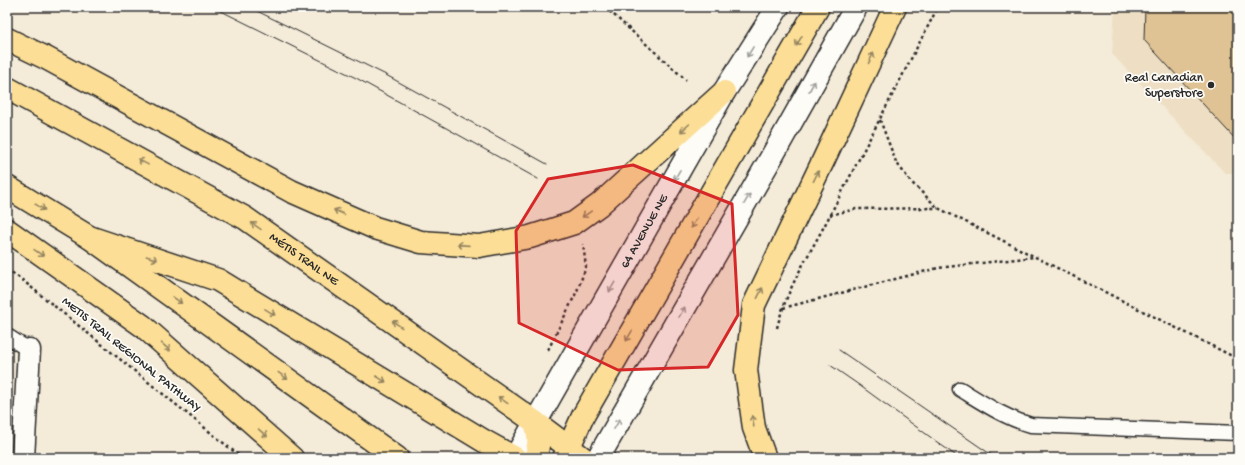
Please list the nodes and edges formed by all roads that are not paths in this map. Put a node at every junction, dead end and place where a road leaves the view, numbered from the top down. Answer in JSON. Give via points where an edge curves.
{"nodes":[{"id":1,"x":778,"y":7,"type":"edge"},
{"id":2,"x":818,"y":7,"type":"edge"},
{"id":3,"x":856,"y":7,"type":"edge"},
{"id":4,"x":895,"y":7,"type":"edge"},
{"id":5,"x":7,"y":39,"type":"edge"},
{"id":6,"x":7,"y":88,"type":"edge"},
{"id":7,"x":724,"y":92,"type":"junction"},
{"id":8,"x":7,"y":187,"type":"edge"},
{"id":9,"x":7,"y":230,"type":"edge"},
{"id":10,"x":88,"y":237,"type":"junction"},
{"id":11,"x":7,"y":336,"type":"edge"},
{"id":12,"x":29,"y":350,"type":"joint"},
{"id":13,"x":960,"y":389,"type":"dead end"},
{"id":14,"x":535,"y":422,"type":"junction"},
{"id":15,"x":1238,"y":433,"type":"edge"},
{"id":16,"x":572,"y":454,"type":"edge"},
{"id":17,"x":23,"y":458,"type":"edge"},
{"id":18,"x":292,"y":458,"type":"edge"},
{"id":19,"x":397,"y":458,"type":"edge"},
{"id":20,"x":515,"y":458,"type":"edge"},
{"id":21,"x":535,"y":458,"type":"edge"},
{"id":22,"x":598,"y":458,"type":"edge"},
{"id":23,"x":764,"y":458,"type":"edge"}],
"edges":[{"from":1,"to":7,"type":"main road","name":"64 AVENUE NE","one_way":true},
{"from":2,"to":16,"type":"main road","one_way":true,"via":[[583,416]]},
{"from":22,"to":3,"type":"main road","one_way":true},
{"from":23,"to":4,"type":"main road","one_way":true,"via":[[754,428],[746,370],[754,304]]},
{"from":7,"to":5,"type":"main road","one_way":true,"via":[[599,205],[574,223],[530,237],[479,246],[421,242],[375,228],[291,191]]},
{"from":14,"to":6,"type":"main road","name":"MÉTIS TRAIL NE","one_way":true,"via":[[245,218]]},
{"from":7,"to":14,"type":"main road","name":"64 AVENUE NE","one_way":true},
{"from":8,"to":10,"type":"main road","one_way":true},
{"from":9,"to":18,"type":"main road","one_way":true,"via":[[143,326]]},
{"from":10,"to":19,"type":"main road","one_way":true},
{"from":10,"to":20,"type":"main road","one_way":true,"via":[[218,280]]},
{"from":11,"to":12,"type":"lane"},
{"from":12,"to":17,"type":"main road"},
{"from":13,"to":15,"type":"lane","via":[[1016,421],[1031,425]]},
{"from":14,"to":16,"type":"main road","name":"MÉTIS TRAIL NE"},
{"from":14,"to":20,"type":"main road","name":"64 AVENUE NE"},
{"from":14,"to":21,"type":"main road","via":[[539,436]]}]}
